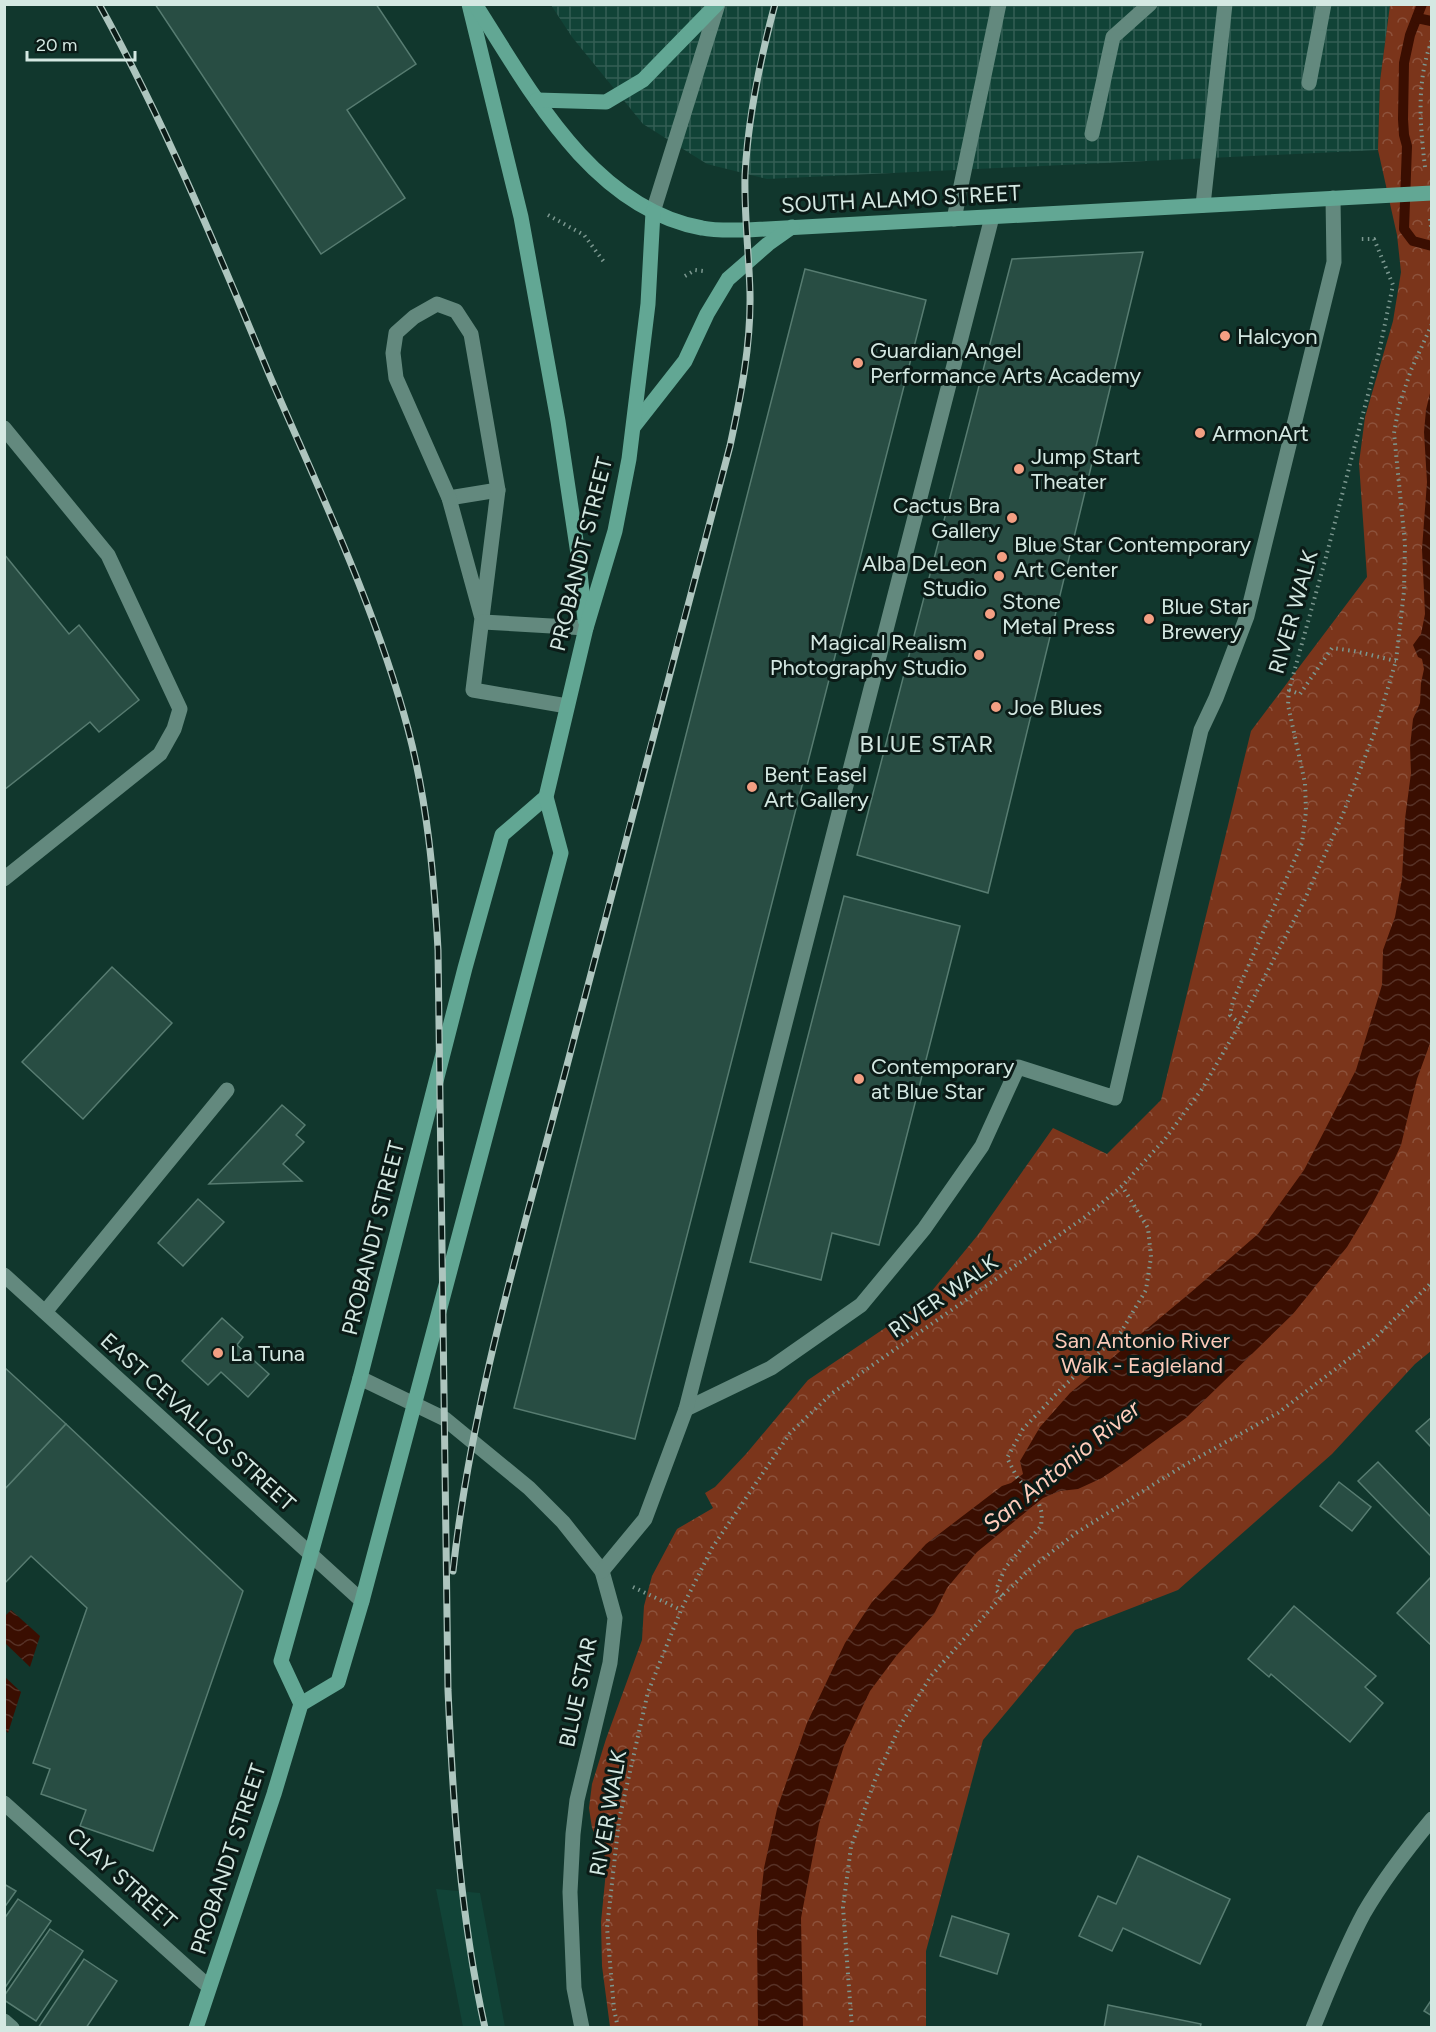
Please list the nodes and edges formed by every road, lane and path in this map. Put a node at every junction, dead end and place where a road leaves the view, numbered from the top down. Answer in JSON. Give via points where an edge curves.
{"nodes":[{"id":1,"x":469,"y":4,"type":"edge"},
{"id":2,"x":475,"y":4,"type":"edge"},
{"id":3,"x":717,"y":4,"type":"edge"},
{"id":4,"x":999,"y":4,"type":"edge"},
{"id":5,"x":1150,"y":4,"type":"edge"},
{"id":6,"x":1225,"y":4,"type":"edge"},
{"id":7,"x":1324,"y":4,"type":"edge"},
{"id":8,"x":1431,"y":40,"type":"edge"},
{"id":9,"x":1309,"y":82,"type":"dead end"},
{"id":10,"x":537,"y":100,"type":"junction"},
{"id":11,"x":1092,"y":135,"type":"dead end"},
{"id":12,"x":1426,"y":177,"type":"dead end"},
{"id":13,"x":1431,"y":193,"type":"edge"},
{"id":14,"x":1333,"y":198,"type":"junction"},
{"id":15,"x":1203,"y":205,"type":"junction"},
{"id":16,"x":1429,"y":211,"type":"dead end"},
{"id":17,"x":653,"y":212,"type":"junction"},
{"id":18,"x":547,"y":214,"type":"dead end"},
{"id":19,"x":992,"y":217,"type":"junction"},
{"id":20,"x":954,"y":219,"type":"junction"},
{"id":21,"x":792,"y":227,"type":"junction"},
{"id":22,"x":1431,"y":234,"type":"edge"},
{"id":23,"x":1333,"y":240,"type":"junction"},
{"id":24,"x":604,"y":262,"type":"dead end"},
{"id":25,"x":713,"y":272,"type":"dead end"},
{"id":26,"x":685,"y":276,"type":"dead end"},
{"id":27,"x":1431,"y":324,"type":"edge"},
{"id":28,"x":4,"y":428,"type":"edge"},
{"id":29,"x":633,"y":428,"type":"junction"},
{"id":30,"x":498,"y":490,"type":"junction"},
{"id":31,"x":449,"y":498,"type":"junction"},
{"id":32,"x":483,"y":622,"type":"junction"},
{"id":33,"x":586,"y":628,"type":"junction"},
{"id":34,"x":1396,"y":661,"type":"junction"},
{"id":35,"x":1289,"y":690,"type":"junction"},
{"id":36,"x":567,"y":706,"type":"junction"},
{"id":37,"x":546,"y":797,"type":"junction"},
{"id":38,"x":4,"y":879,"type":"edge"},
{"id":39,"x":1240,"y":1024,"type":"junction"},
{"id":40,"x":227,"y":1090,"type":"dead end"},
{"id":41,"x":1122,"y":1186,"type":"junction"},
{"id":42,"x":4,"y":1275,"type":"edge"},
{"id":43,"x":1431,"y":1282,"type":"edge"},
{"id":44,"x":45,"y":1312,"type":"junction"},
{"id":45,"x":360,"y":1378,"type":"junction"},
{"id":46,"x":415,"y":1404,"type":"junction"},
{"id":47,"x":686,"y":1410,"type":"junction"},
{"id":48,"x":310,"y":1554,"type":"junction"},
{"id":49,"x":602,"y":1571,"type":"junction"},
{"id":50,"x":1002,"y":1596,"type":"junction"},
{"id":51,"x":362,"y":1601,"type":"junction"},
{"id":52,"x":681,"y":1610,"type":"junction"},
{"id":53,"x":301,"y":1704,"type":"junction"},
{"id":54,"x":7,"y":1810,"type":"edge"},
{"id":55,"x":1431,"y":1819,"type":"edge"},
{"id":56,"x":209,"y":1987,"type":"junction"},
{"id":57,"x":4,"y":2021,"type":"edge"},
{"id":58,"x":12,"y":2028,"type":"edge"},
{"id":59,"x":195,"y":2028,"type":"edge"},
{"id":60,"x":582,"y":2028,"type":"edge"},
{"id":61,"x":618,"y":2028,"type":"edge"},
{"id":62,"x":852,"y":2028,"type":"edge"},
{"id":63,"x":1314,"y":2028,"type":"edge"}],
"edges":[{"from":1,"to":33,"type":"main road","via":[[521,217],[558,421]]},
{"from":2,"to":10,"type":"main road","name":"SOUTH ALAMO STREET"},
{"from":3,"to":10,"type":"main road","via":[[643,80],[606,102]]},
{"from":3,"to":17,"type":"street"},
{"from":4,"to":20,"type":"street"},
{"from":5,"to":11,"type":"street","via":[[1113,37]]},
{"from":6,"to":15,"type":"street"},
{"from":7,"to":9,"type":"street"},
{"from":8,"to":12,"type":"path","via":[[1420,86]]},
{"from":10,"to":17,"type":"main road","name":"SOUTH ALAMO STREET","via":[[592,169]]},
{"from":13,"to":14,"type":"main road","name":"SOUTH ALAMO STREET"},
{"from":14,"to":15,"type":"main road","name":"SOUTH ALAMO STREET"},
{"from":14,"to":23,"type":"street"},
{"from":15,"to":19,"type":"main road","name":"SOUTH ALAMO STREET"},
{"from":16,"to":22,"type":"path"},
{"from":17,"to":21,"type":"main road","name":"SOUTH ALAMO STREET","via":[[703,229]]},
{"from":17,"to":29,"type":"main road","name":"PROBANDT STREET","via":[[648,304]]},
{"from":18,"to":24,"type":"path","via":[[584,235]]},
{"from":19,"to":20,"type":"main road","name":"SOUTH ALAMO STREET"},
{"from":19,"to":47,"type":"street"},
{"from":20,"to":21,"type":"main road","name":"SOUTH ALAMO STREET"},
{"from":21,"to":29,"type":"main road","via":[[728,279],[685,362]]},
{"from":23,"to":35,"type":"path","name":"RIVER WALK","via":[[1374,239],[1393,285],[1380,348]]},
{"from":23,"to":47,"type":"street","via":[[1334,262],[1247,616],[1201,730],[1115,1098],[1018,1068],[982,1146],[924,1228],[861,1305],[771,1368]]},
{"from":25,"to":26,"type":"path","via":[[695,270]]},
{"from":27,"to":34,"type":"path","name":"RIVER WALK","via":[[1411,370],[1394,433],[1405,544]]},
{"from":28,"to":38,"type":"street","via":[[108,555],[180,709],[160,754]]},
{"from":29,"to":33,"type":"main road","name":"PROBANDT STREET","via":[[615,531]]},
{"from":30,"to":31,"type":"street"},
{"from":30,"to":31,"type":"street","via":[[471,334],[456,311],[437,304],[396,333],[393,353],[396,378]]},
{"from":30,"to":32,"type":"street"},
{"from":31,"to":32,"type":"street"},
{"from":32,"to":33,"type":"street"},
{"from":32,"to":36,"type":"street","via":[[473,690]]},
{"from":33,"to":36,"type":"main road","name":"PROBANDT STREET"},
{"from":34,"to":35,"type":"path","via":[[1332,648],[1300,694]]},
{"from":34,"to":39,"type":"path","name":"RIVER WALK","via":[[1375,731],[1342,814],[1304,901]]},
{"from":35,"to":39,"type":"path","name":"RIVER WALK","via":[[1288,705],[1305,783],[1302,843],[1233,1001],[1230,1015]]},
{"from":36,"to":37,"type":"main road","name":"PROBANDT STREET"},
{"from":37,"to":45,"type":"main road","name":"PROBANDT STREET","via":[[502,835]]},
{"from":37,"to":46,"type":"main road","name":"PROBANDT STREET","via":[[561,853]]},
{"from":39,"to":41,"type":"path","name":"RIVER WALK","via":[[1202,1089],[1165,1139]]},
{"from":40,"to":44,"type":"street"},
{"from":41,"to":50,"type":"path","via":[[1148,1228],[1151,1257],[1146,1290],[1121,1332],[1023,1429],[1007,1458],[1042,1514],[1041,1526],[1005,1568],[996,1590]]},
{"from":41,"to":52,"type":"path","name":"RIVER WALK","via":[[1085,1217],[831,1394],[790,1433],[712,1548]]},
{"from":42,"to":44,"type":"street","name":"EAST CEVALLOS STREET"},
{"from":43,"to":50,"type":"path","via":[[1372,1341],[1278,1413],[1076,1533]]},
{"from":44,"to":48,"type":"street","name":"EAST CEVALLOS STREET"},
{"from":45,"to":46,"type":"street","name":"BLUE STAR"},
{"from":45,"to":48,"type":"main road","name":"PROBANDT STREET"},
{"from":46,"to":49,"type":"street","name":"BLUE STAR","via":[[445,1419],[529,1488],[563,1522]]},
{"from":46,"to":51,"type":"main road","name":"PROBANDT STREET"},
{"from":47,"to":49,"type":"street","via":[[645,1519]]},
{"from":48,"to":51,"type":"street","name":"EAST CEVALLOS STREET"},
{"from":48,"to":53,"type":"main road","name":"PROBANDT STREET","via":[[281,1661]]},
{"from":49,"to":52,"type":"path"},
{"from":49,"to":60,"type":"street","name":"BLUE STAR","via":[[615,1618],[610,1663],[578,1800],[570,1892],[574,1988]]},
{"from":50,"to":62,"type":"path","via":[[931,1676],[901,1724],[851,1847],[843,1907]]},
{"from":51,"to":53,"type":"main road","name":"PROBANDT STREET","via":[[338,1682]]},
{"from":52,"to":61,"type":"path","name":"RIVER WALK","via":[[648,1692],[619,1820],[607,1928]]},
{"from":53,"to":56,"type":"main road","name":"PROBANDT STREET"},
{"from":54,"to":56,"type":"street","name":"CLAY STREET"},
{"from":55,"to":63,"type":"street","via":[[1400,1857],[1365,1913],[1335,1972]]},
{"from":56,"to":59,"type":"main road","name":"PROBANDT STREET"},
{"from":57,"to":58,"type":"street"}]}
